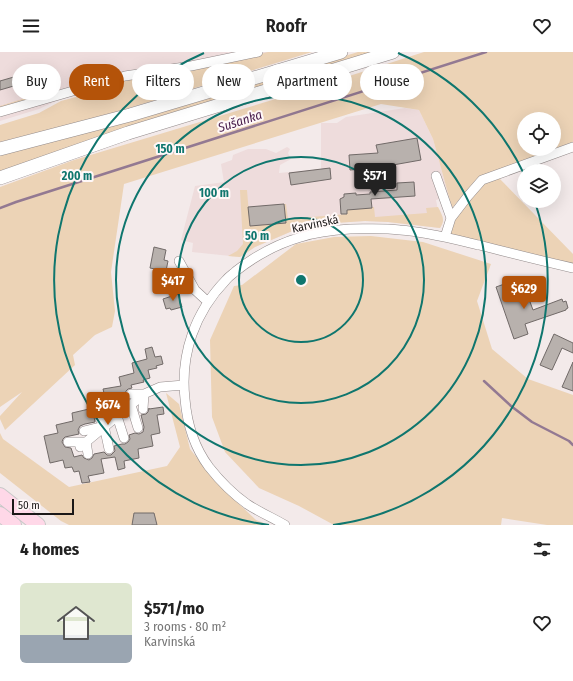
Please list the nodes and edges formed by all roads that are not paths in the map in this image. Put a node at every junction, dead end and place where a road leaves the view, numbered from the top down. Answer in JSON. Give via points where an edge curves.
{"nodes":[{"id":1,"x":258,"y":52,"type":"edge"},
{"id":2,"x":341,"y":52,"type":"edge"},
{"id":3,"x":393,"y":52,"type":"edge"},
{"id":4,"x":0,"y":112,"type":"edge"},
{"id":5,"x":573,"y":147,"type":"edge"},
{"id":6,"x":0,"y":149,"type":"edge"},
{"id":7,"x":436,"y":176,"type":"dead end"},
{"id":8,"x":0,"y":178,"type":"edge"},
{"id":9,"x":451,"y":218,"type":"junction"},
{"id":10,"x":445,"y":237,"type":"junction"},
{"id":11,"x":179,"y":261,"type":"dead end"},
{"id":12,"x":573,"y":268,"type":"edge"},
{"id":13,"x":208,"y":302,"type":"junction"},
{"id":14,"x":184,"y":385,"type":"junction"},
{"id":15,"x":131,"y":394,"type":"dead end"},
{"id":16,"x":144,"y":394,"type":"junction"},
{"id":17,"x":115,"y":405,"type":"dead end"},
{"id":18,"x":131,"y":405,"type":"junction"},
{"id":19,"x":143,"y":409,"type":"dead end"},
{"id":20,"x":117,"y":416,"type":"junction"},
{"id":21,"x":102,"y":423,"type":"junction"},
{"id":22,"x":138,"y":428,"type":"dead end"},
{"id":23,"x":84,"y":431,"type":"dead end"},
{"id":24,"x":124,"y":438,"type":"dead end"},
{"id":25,"x":68,"y":442,"type":"dead end"},
{"id":26,"x":83,"y":444,"type":"junction"},
{"id":27,"x":109,"y":449,"type":"dead end"},
{"id":28,"x":88,"y":454,"type":"dead end"},
{"id":29,"x":0,"y":495,"type":"edge"},
{"id":30,"x":22,"y":512,"type":"junction"},
{"id":31,"x":0,"y":514,"type":"edge"},
{"id":32,"x":15,"y":525,"type":"edge"},
{"id":33,"x":38,"y":525,"type":"edge"},
{"id":34,"x":285,"y":525,"type":"edge"}],
"edges":[{"from":1,"to":4,"type":"street","via":[[126,76]]},
{"from":2,"to":6,"type":"main road","via":[[130,115]]},
{"from":3,"to":8,"type":"main road","via":[[128,133]]},
{"from":5,"to":9,"type":"street","via":[[482,180]]},
{"from":7,"to":9,"type":"street"},
{"from":9,"to":10,"type":"street"},
{"from":10,"to":12,"type":"street","name":"Karvinská"},
{"from":10,"to":13,"type":"street","name":"Karvinská","via":[[399,230],[366,229],[333,230],[301,236],[248,261],[227,278]]},
{"from":11,"to":13,"type":"street","via":[[195,290]]},
{"from":13,"to":14,"type":"street","name":"Karvinská","via":[[196,323],[187,350]]},
{"from":14,"to":16,"type":"street","via":[[160,387]]},
{"from":14,"to":34,"type":"street","name":"Karvinská","via":[[186,414],[193,439],[208,466],[222,483],[248,505]]},
{"from":15,"to":16,"type":"street"},
{"from":16,"to":18,"type":"street"},
{"from":16,"to":19,"type":"street"},
{"from":17,"to":18,"type":"street"},
{"from":18,"to":20,"type":"street"},
{"from":18,"to":22,"type":"street"},
{"from":20,"to":21,"type":"street"},
{"from":20,"to":24,"type":"street"},
{"from":21,"to":23,"type":"street"},
{"from":21,"to":26,"type":"street"},
{"from":21,"to":27,"type":"street"},
{"from":25,"to":26,"type":"street"},
{"from":26,"to":28,"type":"street"},
{"from":29,"to":30,"type":"main road"},
{"from":30,"to":32,"type":"street"},
{"from":30,"to":33,"type":"main road"},
{"from":31,"to":32,"type":"main road"}]}
